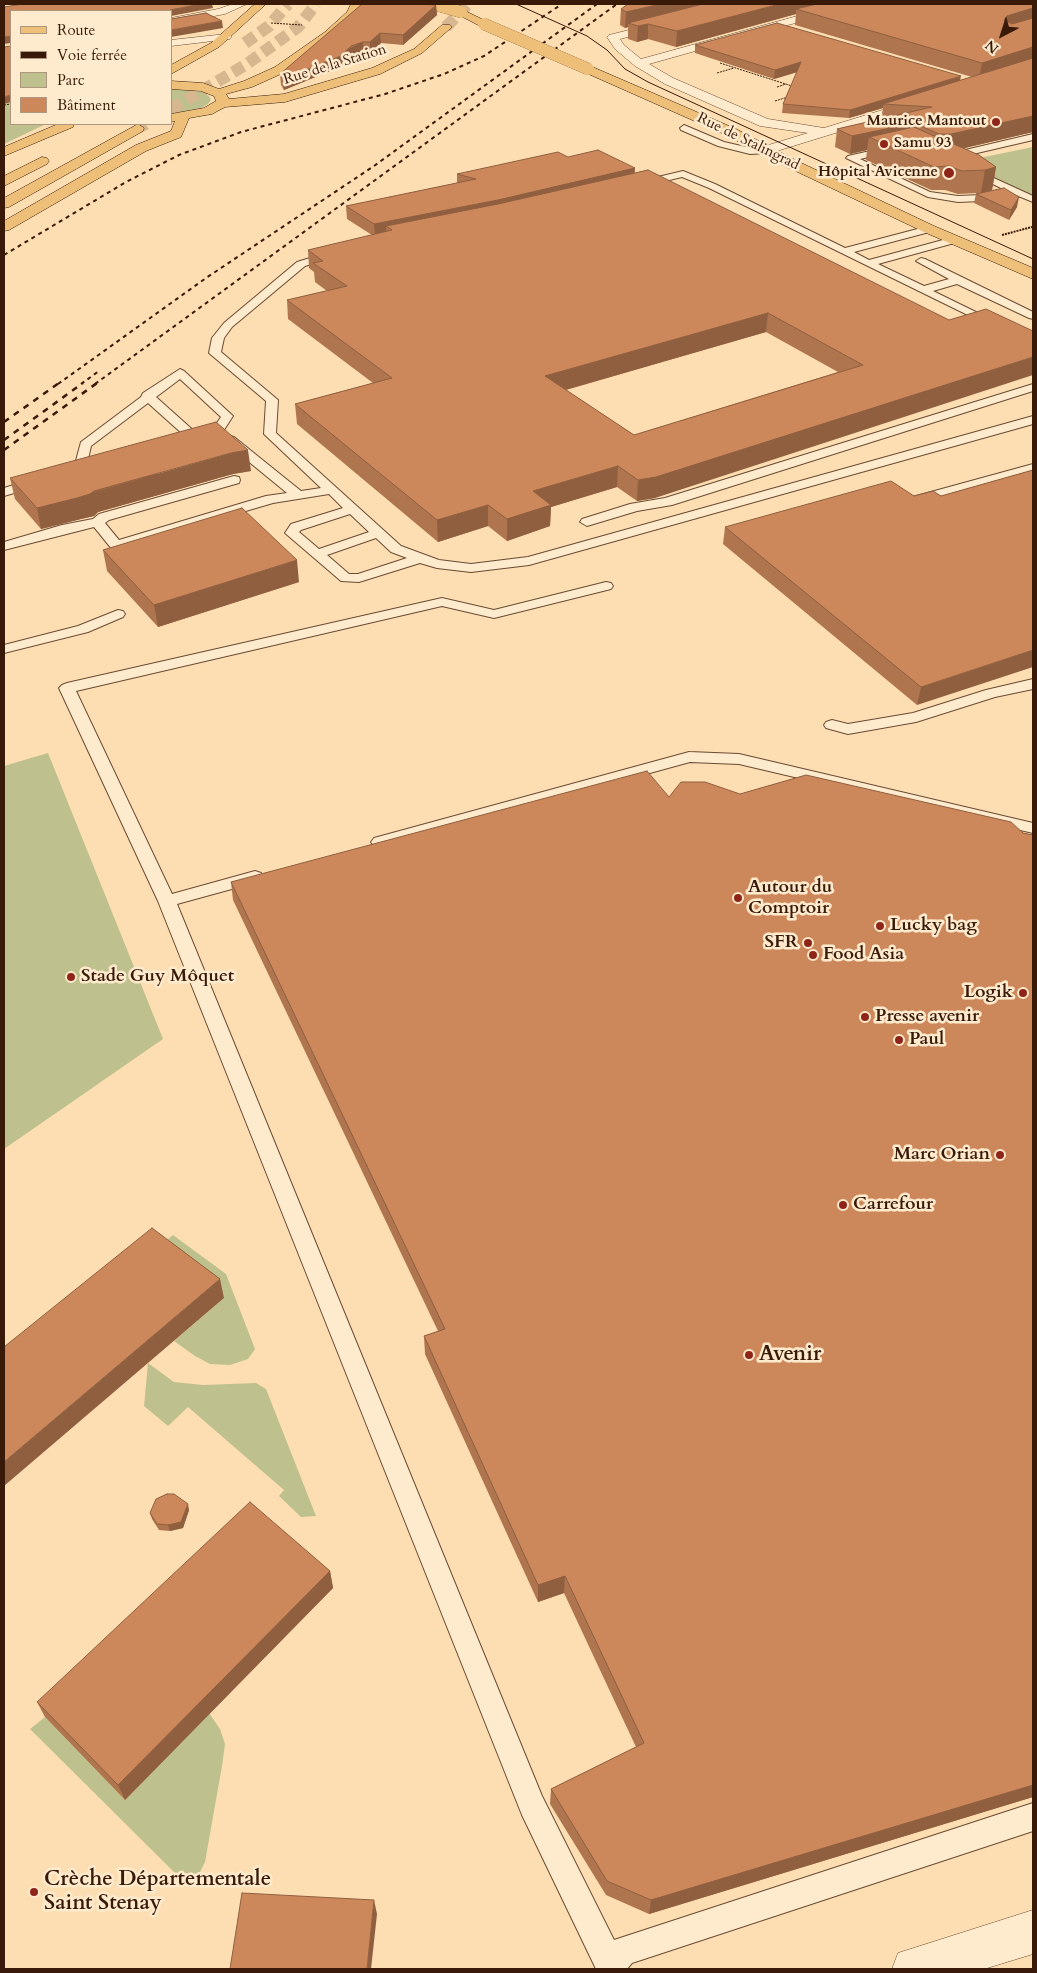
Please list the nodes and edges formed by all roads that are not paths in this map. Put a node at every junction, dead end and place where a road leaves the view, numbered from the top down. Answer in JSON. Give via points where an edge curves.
{"nodes":[{"id":1,"x":242,"y":4,"type":"edge"},
{"id":2,"x":261,"y":4,"type":"edge"},
{"id":3,"x":356,"y":4,"type":"edge"},
{"id":4,"x":433,"y":4,"type":"edge"},
{"id":5,"x":449,"y":4,"type":"edge"},
{"id":6,"x":852,"y":4,"type":"edge"},
{"id":7,"x":461,"y":12,"type":"junction"},
{"id":8,"x":679,"y":20,"type":"edge"},
{"id":9,"x":172,"y":21,"type":"edge"},
{"id":10,"x":609,"y":25,"type":"dead end"},
{"id":11,"x":776,"y":25,"type":"junction"},
{"id":12,"x":446,"y":27,"type":"tunnel mouth"},
{"id":13,"x":794,"y":30,"type":"edge"},
{"id":14,"x":625,"y":34,"type":"junction"},
{"id":15,"x":226,"y":36,"type":"junction"},
{"id":16,"x":172,"y":43,"type":"edge"},
{"id":17,"x":205,"y":50,"type":"junction"},
{"id":18,"x":639,"y":63,"type":"junction"},
{"id":19,"x":172,"y":69,"type":"edge"},
{"id":20,"x":172,"y":85,"type":"edge"},
{"id":21,"x":220,"y":98,"type":"junction"},
{"id":22,"x":932,"y":99,"type":"edge"},
{"id":23,"x":177,"y":117,"type":"edge"},
{"id":24,"x":66,"y":125,"type":"edge"},
{"id":25,"x":138,"y":128,"type":"dead end"},
{"id":26,"x":684,"y":128,"type":"dead end"},
{"id":27,"x":823,"y":132,"type":"junction"},
{"id":28,"x":1033,"y":137,"type":"edge"},
{"id":29,"x":903,"y":147,"type":"edge"},
{"id":30,"x":767,"y":150,"type":"junction"},
{"id":31,"x":4,"y":152,"type":"edge"},
{"id":32,"x":56,"y":153,"type":"dead end"},
{"id":33,"x":934,"y":155,"type":"edge"},
{"id":34,"x":948,"y":157,"type":"junction"},
{"id":35,"x":4,"y":182,"type":"edge"},
{"id":36,"x":625,"y":187,"type":"edge"},
{"id":37,"x":1012,"y":190,"type":"junction"},
{"id":38,"x":1033,"y":199,"type":"edge"},
{"id":39,"x":4,"y":204,"type":"edge"},
{"id":40,"x":4,"y":227,"type":"edge"},
{"id":41,"x":929,"y":229,"type":"junction"},
{"id":42,"x":954,"y":240,"type":"junction"},
{"id":43,"x":348,"y":250,"type":"edge"},
{"id":44,"x":845,"y":252,"type":"junction"},
{"id":45,"x":921,"y":261,"type":"dead end"},
{"id":46,"x":868,"y":263,"type":"junction"},
{"id":47,"x":883,"y":271,"type":"junction"},
{"id":48,"x":1033,"y":274,"type":"edge"},
{"id":49,"x":865,"y":276,"type":"edge"},
{"id":50,"x":958,"y":280,"type":"junction"},
{"id":51,"x":923,"y":290,"type":"junction"},
{"id":52,"x":1033,"y":316,"type":"edge"},
{"id":53,"x":985,"y":320,"type":"junction"},
{"id":54,"x":970,"y":325,"type":"edge"},
{"id":55,"x":1033,"y":344,"type":"edge"},
{"id":56,"x":1033,"y":387,"type":"edge"},
{"id":57,"x":147,"y":396,"type":"junction"},
{"id":58,"x":1033,"y":420,"type":"edge"},
{"id":59,"x":218,"y":430,"type":"junction"},
{"id":60,"x":190,"y":434,"type":"junction"},
{"id":61,"x":172,"y":440,"type":"edge"},
{"id":62,"x":98,"y":462,"type":"edge"},
{"id":63,"x":1033,"y":468,"type":"edge"},
{"id":64,"x":75,"y":470,"type":"joint"},
{"id":65,"x":51,"y":477,"type":"edge"},
{"id":66,"x":234,"y":480,"type":"edge"},
{"id":67,"x":332,"y":490,"type":"junction"},
{"id":68,"x":4,"y":492,"type":"edge"},
{"id":69,"x":298,"y":495,"type":"junction"},
{"id":70,"x":911,"y":502,"type":"edge"},
{"id":71,"x":353,"y":509,"type":"junction"},
{"id":72,"x":97,"y":522,"type":"junction"},
{"id":73,"x":587,"y":522,"type":"dead end"},
{"id":74,"x":379,"y":533,"type":"junction"},
{"id":75,"x":5,"y":543,"type":"edge"},
{"id":76,"x":316,"y":554,"type":"junction"},
{"id":77,"x":421,"y":558,"type":"junction"},
{"id":78,"x":606,"y":586,"type":"dead end"},
{"id":79,"x":118,"y":614,"type":"dead end"},
{"id":80,"x":4,"y":649,"type":"edge"},
{"id":81,"x":1033,"y":684,"type":"edge"},
{"id":82,"x":832,"y":725,"type":"dead end"},
{"id":83,"x":1033,"y":828,"type":"edge"},
{"id":84,"x":361,"y":847,"type":"edge"},
{"id":85,"x":269,"y":873,"type":"edge"},
{"id":86,"x":167,"y":901,"type":"junction"},
{"id":87,"x":1033,"y":1817,"type":"edge"},
{"id":88,"x":1033,"y":1932,"type":"edge"},
{"id":89,"x":964,"y":1962,"type":"edge"},
{"id":90,"x":611,"y":1967,"type":"edge"},
{"id":91,"x":914,"y":1969,"type":"edge"}],
"edges":[{"from":1,"to":9,"type":"street","via":[[222,12]]},
{"from":2,"to":15,"type":"main road"},
{"from":3,"to":21,"type":"main road","via":[[352,13],[329,34],[279,70]]},
{"from":4,"to":7,"type":"main road","name":"Rue de Stalingrad","bridge":true},
{"from":5,"to":7,"type":"main road","name":"Rue de Stalingrad","bridge":true},
{"from":6,"to":11,"type":"street"},
{"from":7,"to":30,"type":"main road","name":"Rue de Stalingrad","bridge":true},
{"from":8,"to":14,"type":"street"},
{"from":10,"to":14,"type":"street"},
{"from":11,"to":13,"type":"street"},
{"from":11,"to":18,"type":"street"},
{"from":12,"to":21,"type":"main road","name":"Rue de la Station","via":[[418,51],[376,71],[285,98]]},
{"from":14,"to":18,"type":"street","via":[[613,37]]},
{"from":15,"to":16,"type":"street"},
{"from":15,"to":17,"type":"main road"},
{"from":16,"to":17,"type":"street","via":[[194,44]]},
{"from":17,"to":19,"type":"main road"},
{"from":18,"to":27,"type":"street","via":[[668,81],[765,123]]},
{"from":20,"to":21,"type":"main road","via":[[203,87]]},
{"from":21,"to":23,"type":"main road","via":[[208,111]]},
{"from":22,"to":27,"type":"street"},
{"from":23,"to":40,"type":"main road","via":[[176,134],[121,159]]},
{"from":24,"to":31,"type":"main road"},
{"from":25,"to":39,"type":"main road"},
{"from":26,"to":30,"type":"lane","via":[[721,144],[750,151]]},
{"from":27,"to":30,"type":"street"},
{"from":28,"to":34,"type":"lane"},
{"from":29,"to":37,"type":"lane","via":[[851,158],[928,194],[958,199],[981,198]]},
{"from":30,"to":41,"type":"main road","name":"Rue de Stalingrad"},
{"from":32,"to":35,"type":"main road"},
{"from":33,"to":34,"type":"lane"},
{"from":34,"to":37,"type":"lane","via":[[949,161]]},
{"from":36,"to":44,"type":"lane","via":[[683,174]]},
{"from":37,"to":38,"type":"lane"},
{"from":41,"to":42,"type":"main road","name":"Rue de Stalingrad"},
{"from":41,"to":44,"type":"lane"},
{"from":42,"to":46,"type":"lane"},
{"from":42,"to":48,"type":"main road","name":"Rue de Stalingrad"},
{"from":43,"to":67,"type":"lane","via":[[301,264],[228,324],[218,338],[215,353],[272,400],[270,434]]},
{"from":44,"to":46,"type":"lane"},
{"from":45,"to":50,"type":"lane"},
{"from":46,"to":47,"type":"lane"},
{"from":47,"to":49,"type":"lane"},
{"from":47,"to":51,"type":"lane"},
{"from":50,"to":51,"type":"lane"},
{"from":50,"to":52,"type":"lane"},
{"from":51,"to":53,"type":"lane"},
{"from":53,"to":54,"type":"lane"},
{"from":53,"to":55,"type":"lane"},
{"from":56,"to":73,"type":"lane","via":[[667,502],[635,507]]},
{"from":57,"to":59,"type":"lane","via":[[180,373],[227,416]]},
{"from":57,"to":60,"type":"lane"},
{"from":57,"to":64,"type":"lane","via":[[85,444]]},
{"from":58,"to":77,"type":"lane","via":[[529,561],[471,568],[437,564]]},
{"from":59,"to":60,"type":"lane","via":[[206,429]]},
{"from":59,"to":69,"type":"lane"},
{"from":60,"to":61,"type":"lane"},
{"from":62,"to":64,"type":"lane"},
{"from":63,"to":70,"type":"lane"},
{"from":65,"to":68,"type":"lane"},
{"from":66,"to":72,"type":"lane","via":[[104,516]]},
{"from":67,"to":69,"type":"lane"},
{"from":67,"to":71,"type":"lane"},
{"from":69,"to":72,"type":"lane","via":[[116,545]]},
{"from":71,"to":74,"type":"lane"},
{"from":71,"to":76,"type":"lane","via":[[296,527],[292,533]]},
{"from":72,"to":75,"type":"lane"},
{"from":74,"to":76,"type":"lane"},
{"from":74,"to":77,"type":"lane","via":[[396,549]]},
{"from":76,"to":77,"type":"lane","via":[[346,578],[359,578]]},
{"from":78,"to":86,"type":"lane","via":[[494,614],[442,602],[67,688]]},
{"from":79,"to":80,"type":"lane","via":[[83,629]]},
{"from":81,"to":82,"type":"lane","via":[[991,693],[916,717],[867,727],[848,729]]},
{"from":83,"to":84,"type":"lane","via":[[739,759],[689,757]]},
{"from":85,"to":86,"type":"lane"},
{"from":86,"to":90,"type":"lane","via":[[532,1804]]},
{"from":87,"to":90,"type":"lane","via":[[623,1951]]},
{"from":88,"to":89,"type":"street"},
{"from":89,"to":91,"type":"street"}]}
